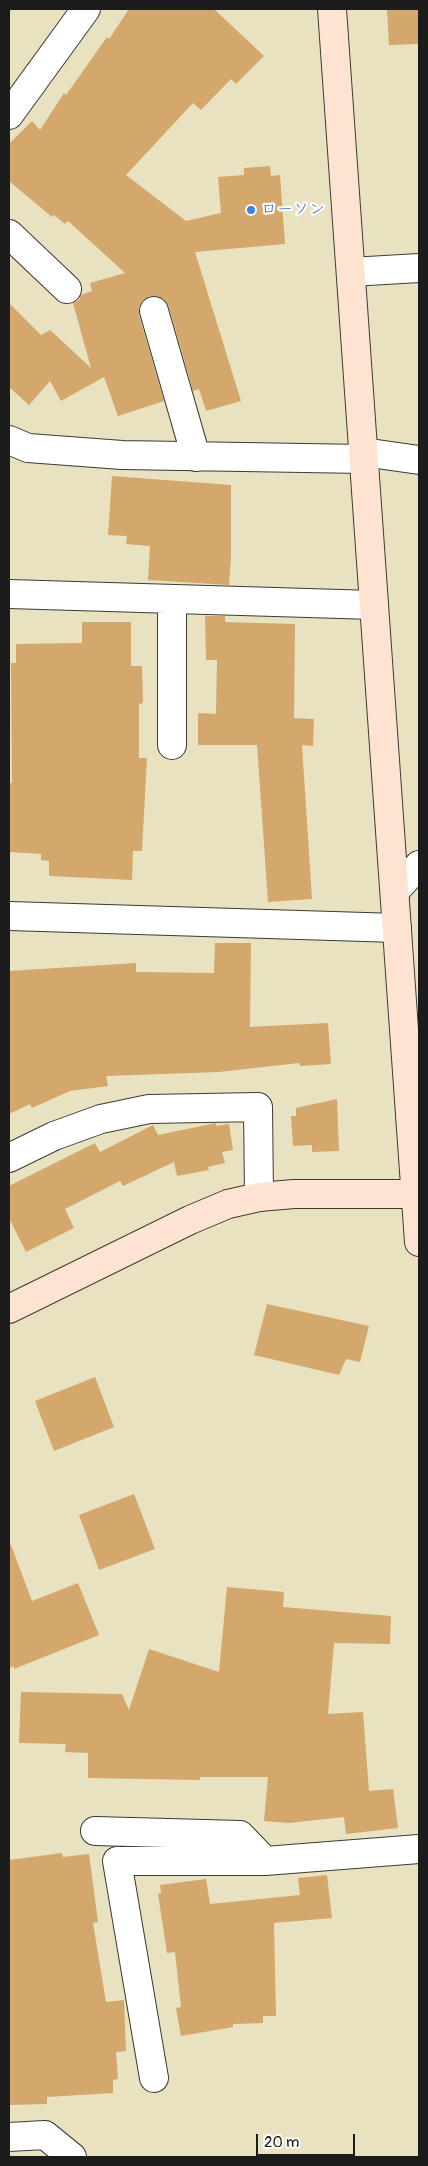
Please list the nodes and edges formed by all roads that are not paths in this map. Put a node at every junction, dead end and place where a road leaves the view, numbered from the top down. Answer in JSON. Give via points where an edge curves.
{"nodes":[{"id":1,"x":332,"y":9,"type":"edge"},
{"id":2,"x":81,"y":10,"type":"edge"},
{"id":3,"x":9,"y":114,"type":"edge"},
{"id":4,"x":9,"y":234,"type":"edge"},
{"id":5,"x":419,"y":268,"type":"edge"},
{"id":6,"x":351,"y":272,"type":"junction"},
{"id":7,"x":67,"y":289,"type":"dead end"},
{"id":8,"x":154,"y":311,"type":"dead end"},
{"id":9,"x":9,"y":440,"type":"edge"},
{"id":10,"x":364,"y":456,"type":"junction"},
{"id":11,"x":196,"y":457,"type":"junction"},
{"id":12,"x":419,"y":460,"type":"edge"},
{"id":13,"x":9,"y":594,"type":"edge"},
{"id":14,"x":172,"y":599,"type":"junction"},
{"id":15,"x":374,"y":605,"type":"junction"},
{"id":16,"x":172,"y":745,"type":"dead end"},
{"id":17,"x":419,"y":865,"type":"edge"},
{"id":18,"x":395,"y":891,"type":"junction"},
{"id":19,"x":9,"y":916,"type":"edge"},
{"id":20,"x":397,"y":928,"type":"junction"},
{"id":21,"x":414,"y":1083,"type":"edge"},
{"id":22,"x":9,"y":1158,"type":"edge"},
{"id":23,"x":416,"y":1194,"type":"junction"},
{"id":24,"x":259,"y":1197,"type":"junction"},
{"id":25,"x":419,"y":1242,"type":"edge"},
{"id":26,"x":9,"y":1309,"type":"edge"},
{"id":27,"x":95,"y":1831,"type":"dead end"},
{"id":28,"x":419,"y":1849,"type":"edge"},
{"id":29,"x":265,"y":1861,"type":"junction"},
{"id":30,"x":154,"y":2078,"type":"dead end"},
{"id":31,"x":9,"y":2137,"type":"edge"},
{"id":32,"x":72,"y":2157,"type":"edge"}],
"edges":[{"from":1,"to":6,"type":"street"},
{"from":2,"to":3,"type":"street"},
{"from":4,"to":7,"type":"street"},
{"from":5,"to":6,"type":"street"},
{"from":6,"to":10,"type":"street"},
{"from":8,"to":11,"type":"street"},
{"from":9,"to":11,"type":"street","via":[[28,448]]},
{"from":10,"to":11,"type":"street"},
{"from":10,"to":12,"type":"street"},
{"from":10,"to":15,"type":"street"},
{"from":13,"to":14,"type":"street"},
{"from":14,"to":15,"type":"street"},
{"from":14,"to":16,"type":"street"},
{"from":15,"to":18,"type":"street"},
{"from":17,"to":18,"type":"street"},
{"from":18,"to":20,"type":"street"},
{"from":19,"to":20,"type":"street"},
{"from":20,"to":21,"type":"street"},
{"from":21,"to":23,"type":"street"},
{"from":22,"to":24,"type":"street","via":[[54,1136],[120,1115],[149,1110],[258,1107]]},
{"from":23,"to":24,"type":"street"},
{"from":23,"to":25,"type":"street"},
{"from":24,"to":26,"type":"street","via":[[228,1204],[190,1220]]},
{"from":27,"to":29,"type":"street","via":[[240,1835]]},
{"from":28,"to":29,"type":"street"},
{"from":29,"to":30,"type":"street","via":[[117,1860]]},
{"from":31,"to":32,"type":"street","via":[[45,2135]]}]}
